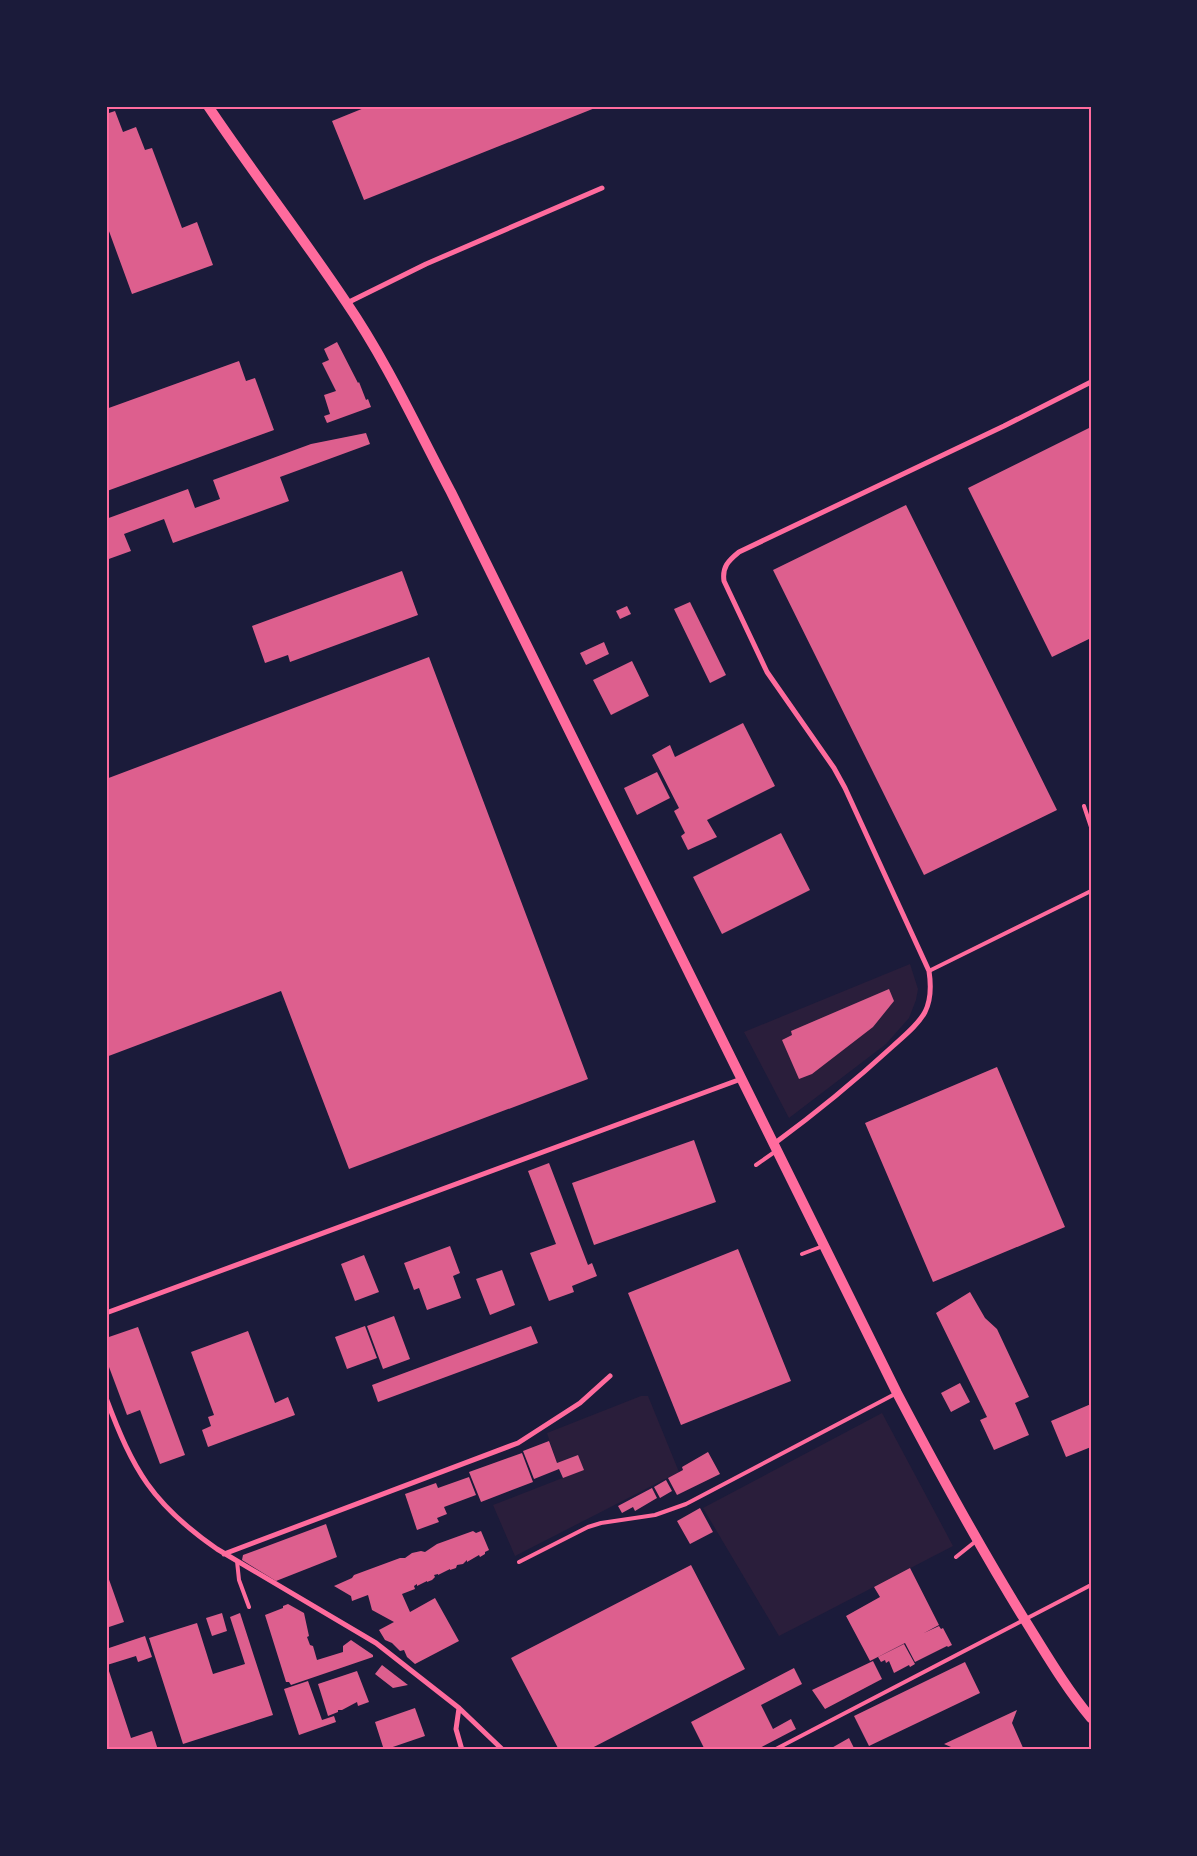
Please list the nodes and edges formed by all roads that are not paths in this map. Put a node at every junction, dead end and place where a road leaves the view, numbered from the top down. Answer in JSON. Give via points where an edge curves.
{"nodes":[{"id":1,"x":208,"y":106,"type":"edge"},
{"id":2,"x":602,"y":188,"type":"dead end"},
{"id":3,"x":347,"y":303,"type":"junction"},
{"id":4,"x":1091,"y":382,"type":"edge"},
{"id":5,"x":1084,"y":806,"type":"dead end"},
{"id":6,"x":1091,"y":827,"type":"edge"},
{"id":7,"x":1091,"y":891,"type":"edge"},
{"id":8,"x":929,"y":971,"type":"junction"},
{"id":9,"x":742,"y":1078,"type":"junction"},
{"id":10,"x":777,"y":1147,"type":"junction"},
{"id":11,"x":756,"y":1165,"type":"dead end"},
{"id":12,"x":825,"y":1245,"type":"junction"},
{"id":13,"x":802,"y":1254,"type":"dead end"},
{"id":14,"x":106,"y":1313,"type":"edge"},
{"id":15,"x":610,"y":1376,"type":"dead end"},
{"id":16,"x":897,"y":1393,"type":"junction"},
{"id":17,"x":106,"y":1398,"type":"edge"},
{"id":18,"x":978,"y":1540,"type":"junction"},
{"id":19,"x":224,"y":1554,"type":"junction"},
{"id":20,"x":956,"y":1557,"type":"dead end"},
{"id":21,"x":237,"y":1561,"type":"junction"},
{"id":22,"x":520,"y":1562,"type":"dead end"},
{"id":23,"x":1091,"y":1585,"type":"edge"},
{"id":24,"x":249,"y":1607,"type":"dead end"},
{"id":25,"x":1025,"y":1620,"type":"junction"},
{"id":26,"x":459,"y":1708,"type":"junction"},
{"id":27,"x":1091,"y":1718,"type":"edge"},
{"id":28,"x":462,"y":1750,"type":"edge"},
{"id":29,"x":504,"y":1750,"type":"edge"},
{"id":30,"x":774,"y":1750,"type":"edge"}],
"edges":[{"from":1,"to":3,"type":"main road"},
{"from":2,"to":3,"type":"street","via":[[426,264]]},
{"from":3,"to":9,"type":"main road","via":[[451,492]]},
{"from":4,"to":8,"type":"street","via":[[739,552],[724,568],[724,581],[767,672],[838,774]]},
{"from":5,"to":6,"type":"lane"},
{"from":7,"to":8,"type":"lane"},
{"from":8,"to":10,"type":"street","via":[[931,982],[925,1012],[914,1026]]},
{"from":9,"to":10,"type":"main road"},
{"from":9,"to":14,"type":"street"},
{"from":10,"to":11,"type":"lane"},
{"from":10,"to":12,"type":"main road"},
{"from":12,"to":13,"type":"lane"},
{"from":12,"to":16,"type":"main road"},
{"from":15,"to":19,"type":"street","via":[[580,1403],[518,1443]]},
{"from":16,"to":18,"type":"main road"},
{"from":16,"to":22,"type":"lane","via":[[686,1504],[655,1515],[588,1527]]},
{"from":17,"to":19,"type":"street","via":[[130,1456],[153,1494],[191,1532]]},
{"from":18,"to":20,"type":"lane"},
{"from":18,"to":25,"type":"main road"},
{"from":19,"to":21,"type":"street"},
{"from":21,"to":24,"type":"lane","via":[[239,1580]]},
{"from":21,"to":26,"type":"street","via":[[376,1643]]},
{"from":23,"to":25,"type":"lane"},
{"from":25,"to":27,"type":"main road","via":[[1066,1686]]},
{"from":25,"to":30,"type":"lane"},
{"from":26,"to":28,"type":"street","via":[[456,1729]]},
{"from":26,"to":29,"type":"street"}]}
